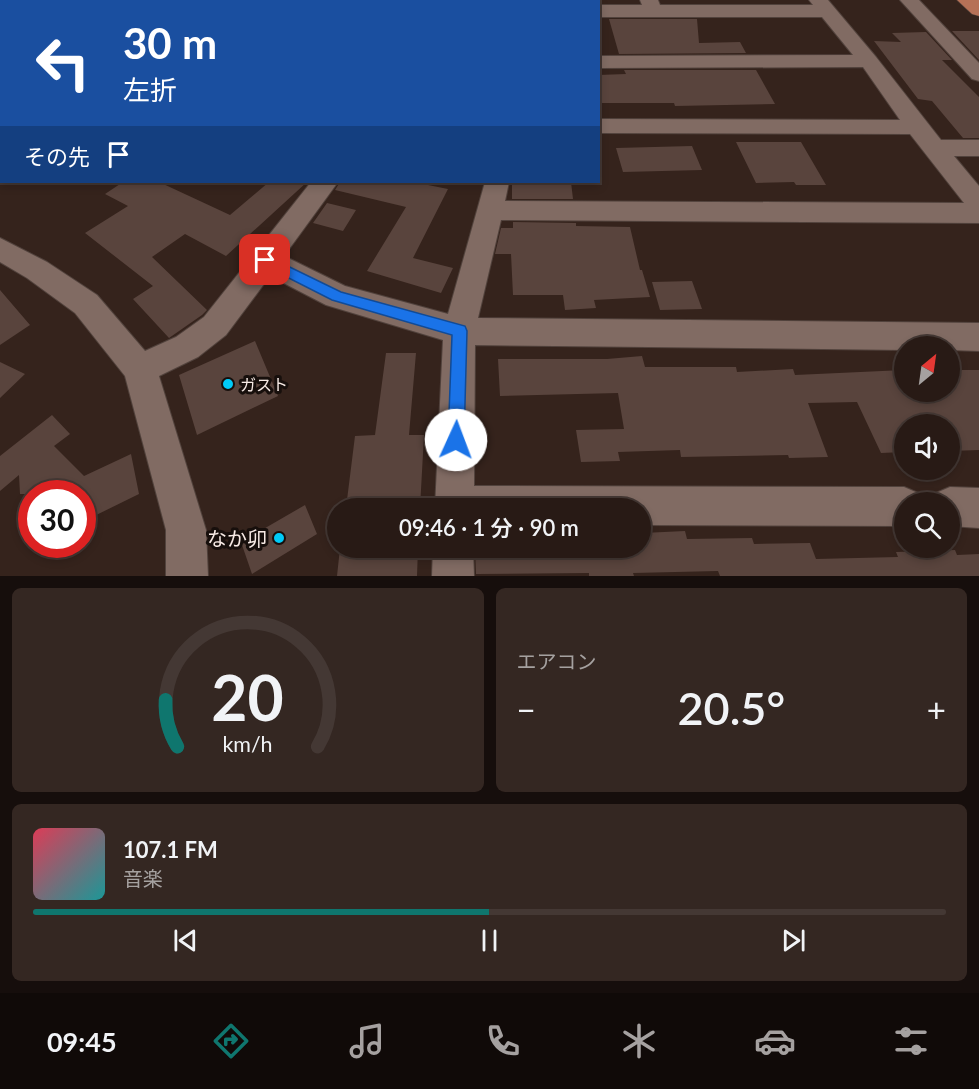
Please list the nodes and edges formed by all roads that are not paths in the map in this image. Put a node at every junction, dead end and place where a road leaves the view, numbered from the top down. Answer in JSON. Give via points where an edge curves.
{"nodes":[{"id":1,"x":909,"y":0,"type":"edge"},
{"id":2,"x":967,"y":0,"type":"edge"},
{"id":3,"x":732,"y":5,"type":"edge"},
{"id":4,"x":821,"y":5,"type":"edge"},
{"id":5,"x":651,"y":6,"type":"edge"},
{"id":6,"x":979,"y":10,"type":"edge"},
{"id":7,"x":600,"y":11,"type":"edge"},
{"id":8,"x":600,"y":62,"type":"edge"},
{"id":9,"x":869,"y":62,"type":"junction"},
{"id":10,"x":979,"y":75,"type":"edge"},
{"id":11,"x":600,"y":126,"type":"edge"},
{"id":12,"x":917,"y":127,"type":"junction"},
{"id":13,"x":935,"y":148,"type":"junction"},
{"id":14,"x":979,"y":148,"type":"edge"},
{"id":15,"x":324,"y":183,"type":"edge"},
{"id":16,"x":496,"y":183,"type":"edge"},
{"id":17,"x":979,"y":204,"type":"edge"},
{"id":18,"x":489,"y":210,"type":"junction"},
{"id":19,"x":979,"y":213,"type":"edge"},
{"id":20,"x":0,"y":249,"type":"edge"},
{"id":21,"x":265,"y":260,"type":"junction"},
{"id":22,"x":459,"y":331,"type":"junction"},
{"id":23,"x":979,"y":337,"type":"edge"},
{"id":24,"x":140,"y":369,"type":"junction"},
{"id":25,"x":454,"y":498,"type":"edge"},
{"id":26,"x":651,"y":507,"type":"edge"},
{"id":27,"x":894,"y":507,"type":"edge"},
{"id":28,"x":960,"y":507,"type":"edge"},
{"id":29,"x":979,"y":508,"type":"edge"},
{"id":30,"x":453,"y":558,"type":"edge"},
{"id":31,"x":188,"y":576,"type":"edge"},
{"id":32,"x":453,"y":576,"type":"edge"}],
"edges":[{"from":1,"to":10,"type":"street"},
{"from":2,"to":6,"type":"highway"},
{"from":3,"to":4,"type":"street"},
{"from":3,"to":5,"type":"street"},
{"from":4,"to":9,"type":"street"},
{"from":5,"to":7,"type":"street"},
{"from":8,"to":9,"type":"street"},
{"from":9,"to":12,"type":"street"},
{"from":11,"to":12,"type":"street"},
{"from":12,"to":13,"type":"street"},
{"from":13,"to":14,"type":"street"},
{"from":13,"to":17,"type":"street"},
{"from":15,"to":21,"type":"street"},
{"from":16,"to":18,"type":"street"},
{"from":18,"to":19,"type":"street"},
{"from":18,"to":22,"type":"street"},
{"from":20,"to":24,"type":"street","via":[[86,304]]},
{"from":21,"to":22,"type":"street","via":[[337,296]]},
{"from":21,"to":24,"type":"street","via":[[216,326],[186,347]]},
{"from":22,"to":23,"type":"street"},
{"from":22,"to":25,"type":"street"},
{"from":24,"to":31,"type":"street","via":[[186,530]]},
{"from":26,"to":27,"type":"street"},
{"from":28,"to":29,"type":"street"},
{"from":30,"to":32,"type":"street"}]}
